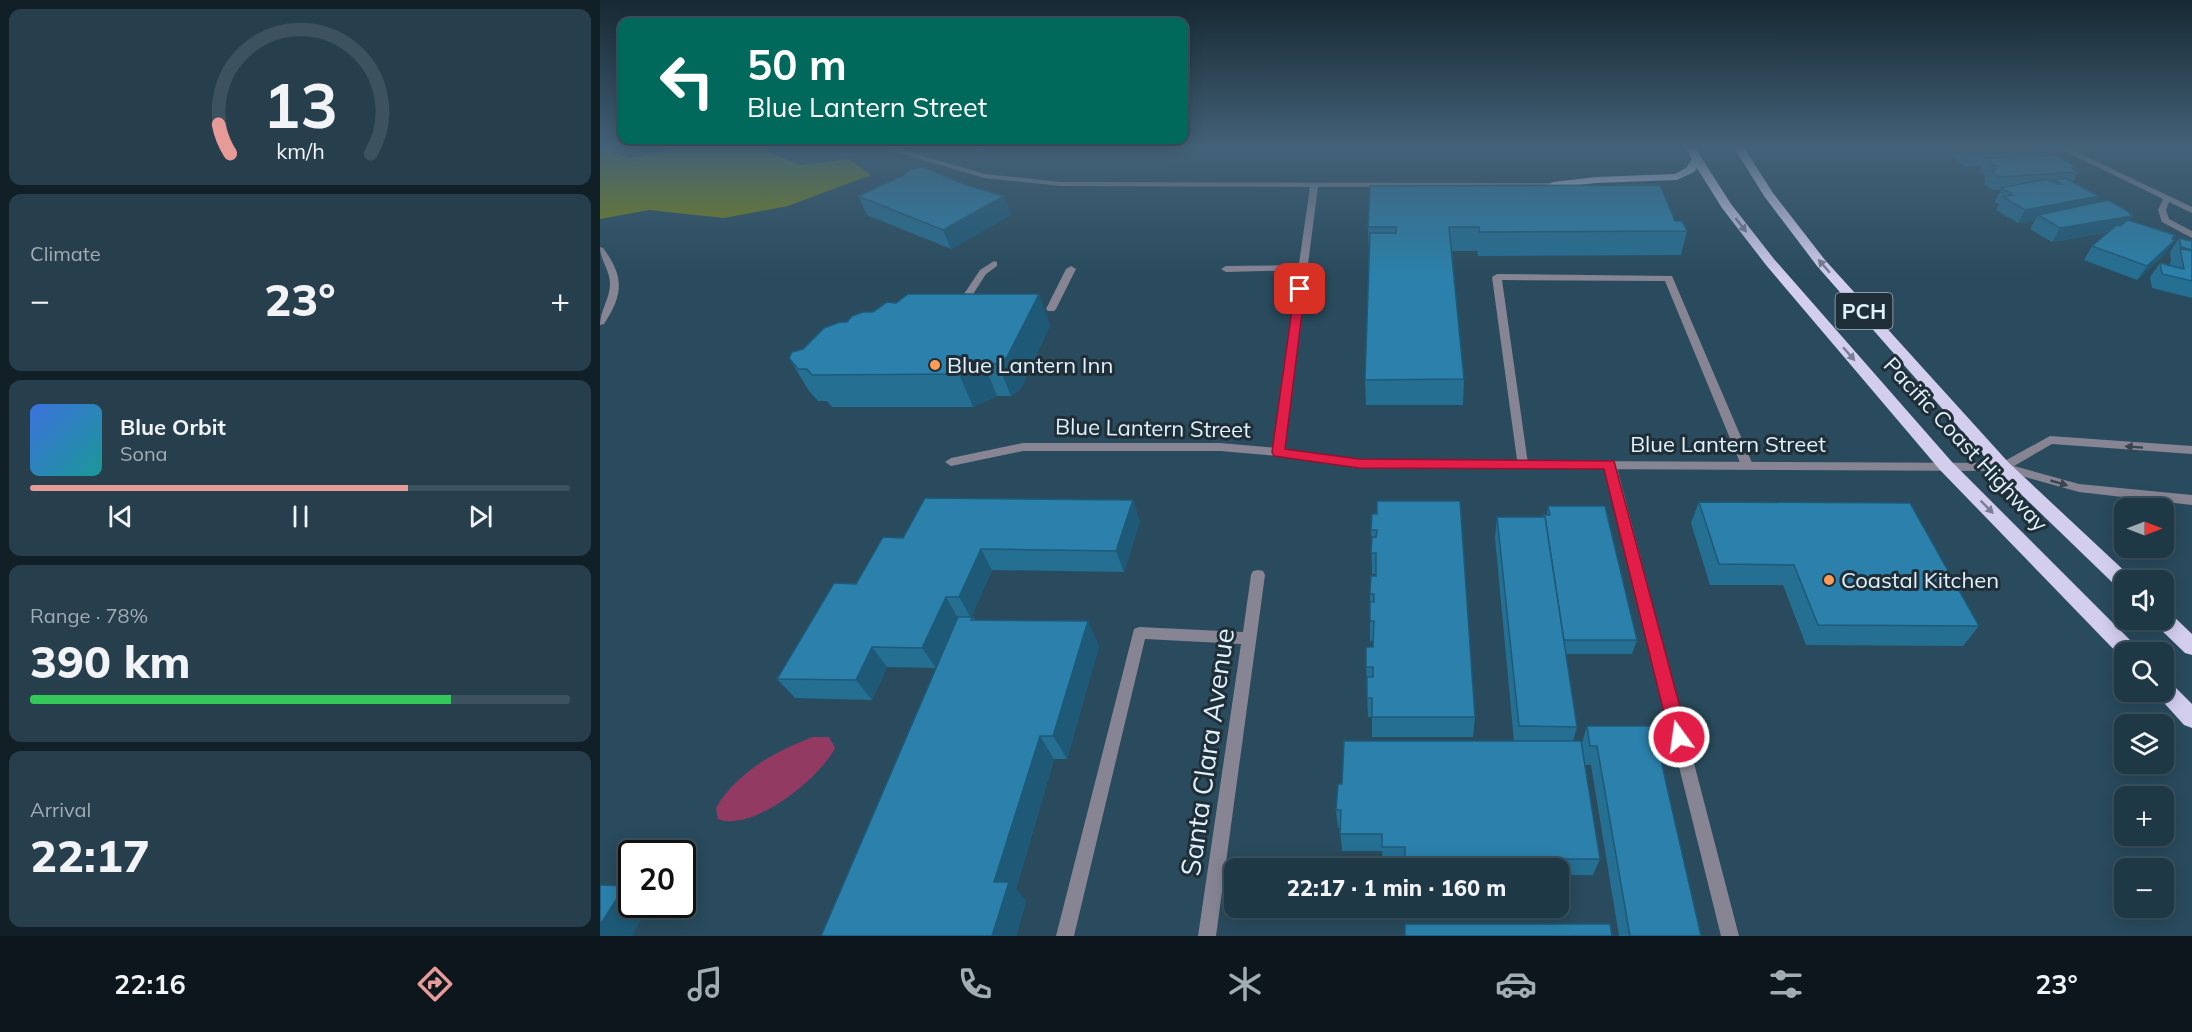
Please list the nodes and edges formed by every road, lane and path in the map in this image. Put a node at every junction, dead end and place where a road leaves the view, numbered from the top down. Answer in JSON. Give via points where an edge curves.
{"nodes":[{"id":1,"x":1313,"y":190,"type":"edge"},
{"id":2,"x":1539,"y":190,"type":"edge"},
{"id":3,"x":1554,"y":190,"type":"edge"},
{"id":4,"x":1716,"y":190,"type":"edge"},
{"id":5,"x":1764,"y":190,"type":"edge"},
{"id":6,"x":1765,"y":190,"type":"edge"},
{"id":7,"x":2145,"y":190,"type":"edge"},
{"id":8,"x":1768,"y":194,"type":"junction"},
{"id":9,"x":2166,"y":200,"type":"junction"},
{"id":10,"x":2192,"y":210,"type":"edge"},
{"id":11,"x":2192,"y":235,"type":"edge"},
{"id":12,"x":600,"y":250,"type":"edge"},
{"id":13,"x":994,"y":264,"type":"dead end"},
{"id":14,"x":1303,"y":268,"type":"junction"},
{"id":15,"x":1071,"y":269,"type":"dead end"},
{"id":16,"x":1226,"y":269,"type":"dead end"},
{"id":17,"x":1051,"y":309,"type":"dead end"},
{"id":18,"x":959,"y":310,"type":"edge"},
{"id":19,"x":600,"y":322,"type":"edge"},
{"id":20,"x":2192,"y":450,"type":"edge"},
{"id":21,"x":1278,"y":452,"type":"junction"},
{"id":22,"x":951,"y":462,"type":"dead end"},
{"id":23,"x":1522,"y":464,"type":"junction"},
{"id":24,"x":1610,"y":464,"type":"junction"},
{"id":25,"x":1748,"y":465,"type":"junction"},
{"id":26,"x":1946,"y":466,"type":"junction"},
{"id":27,"x":2003,"y":467,"type":"junction"},
{"id":28,"x":2192,"y":500,"type":"edge"},
{"id":29,"x":2114,"y":572,"type":"edge"},
{"id":30,"x":1258,"y":575,"type":"dead end"},
{"id":31,"x":2174,"y":630,"type":"edge"},
{"id":32,"x":1250,"y":638,"type":"junction"},
{"id":33,"x":2119,"y":642,"type":"edge"},
{"id":34,"x":2192,"y":647,"type":"edge"},
{"id":35,"x":2174,"y":699,"type":"edge"},
{"id":36,"x":2192,"y":718,"type":"edge"},
{"id":37,"x":1065,"y":936,"type":"edge"},
{"id":38,"x":1206,"y":936,"type":"edge"},
{"id":39,"x":1730,"y":936,"type":"edge"}],
"edges":[{"from":1,"to":14,"type":"street"},
{"from":2,"to":3,"type":"street"},
{"from":4,"to":26,"type":"highway","name":"Pacific Coast Highway","number":"PCH","one_way":true,"via":[[1770,262]]},
{"from":5,"to":8,"type":"highway"},
{"from":6,"to":8,"type":"highway","name":"Pacific Coast Highway","number":"PCH"},
{"from":7,"to":9,"type":"street"},
{"from":27,"to":8,"type":"highway","name":"Pacific Coast Highway","number":"PCH","one_way":true,"via":[[1821,263]]},
{"from":9,"to":10,"type":"street"},
{"from":9,"to":11,"type":"street","via":[[2162,210],[2165,220]]},
{"from":12,"to":19,"type":"street","via":[[611,262],[617,279],[611,303]]},
{"from":13,"to":18,"type":"street","via":[[983,272]]},
{"from":14,"to":16,"type":"street"},
{"from":14,"to":21,"type":"street"},
{"from":15,"to":17,"type":"street"},
{"from":20,"to":27,"type":"street","one_way":true,"via":[[2050,440]]},
{"from":21,"to":22,"type":"street","name":"Blue Lantern Street","via":[[1220,447],[1023,447]]},
{"from":21,"to":23,"type":"street","name":"Blue Lantern Street","via":[[1359,464]]},
{"from":23,"to":24,"type":"street","name":"Blue Lantern Street"},
{"from":23,"to":25,"type":"street","via":[[1497,277],[1670,278]]},
{"from":24,"to":25,"type":"street","name":"Blue Lantern Street"},
{"from":24,"to":39,"type":"street"},
{"from":25,"to":26,"type":"street","name":"Blue Lantern Street"},
{"from":26,"to":27,"type":"street","name":"Blue Lantern Street"},
{"from":26,"to":33,"type":"highway","name":"Pacific Coast Highway","number":"PCH","one_way":true},
{"from":27,"to":28,"type":"street","name":"Blue Lantern Street","one_way":true,"via":[[2079,488]]},
{"from":27,"to":29,"type":"highway","name":"Pacific Coast Highway","number":"PCH"},
{"from":30,"to":32,"type":"street","name":"Santa Clara Avenue"},
{"from":31,"to":34,"type":"highway"},
{"from":32,"to":37,"type":"street","via":[[1138,633]]},
{"from":32,"to":38,"type":"street","name":"Santa Clara Avenue"},
{"from":35,"to":36,"type":"highway"}]}
